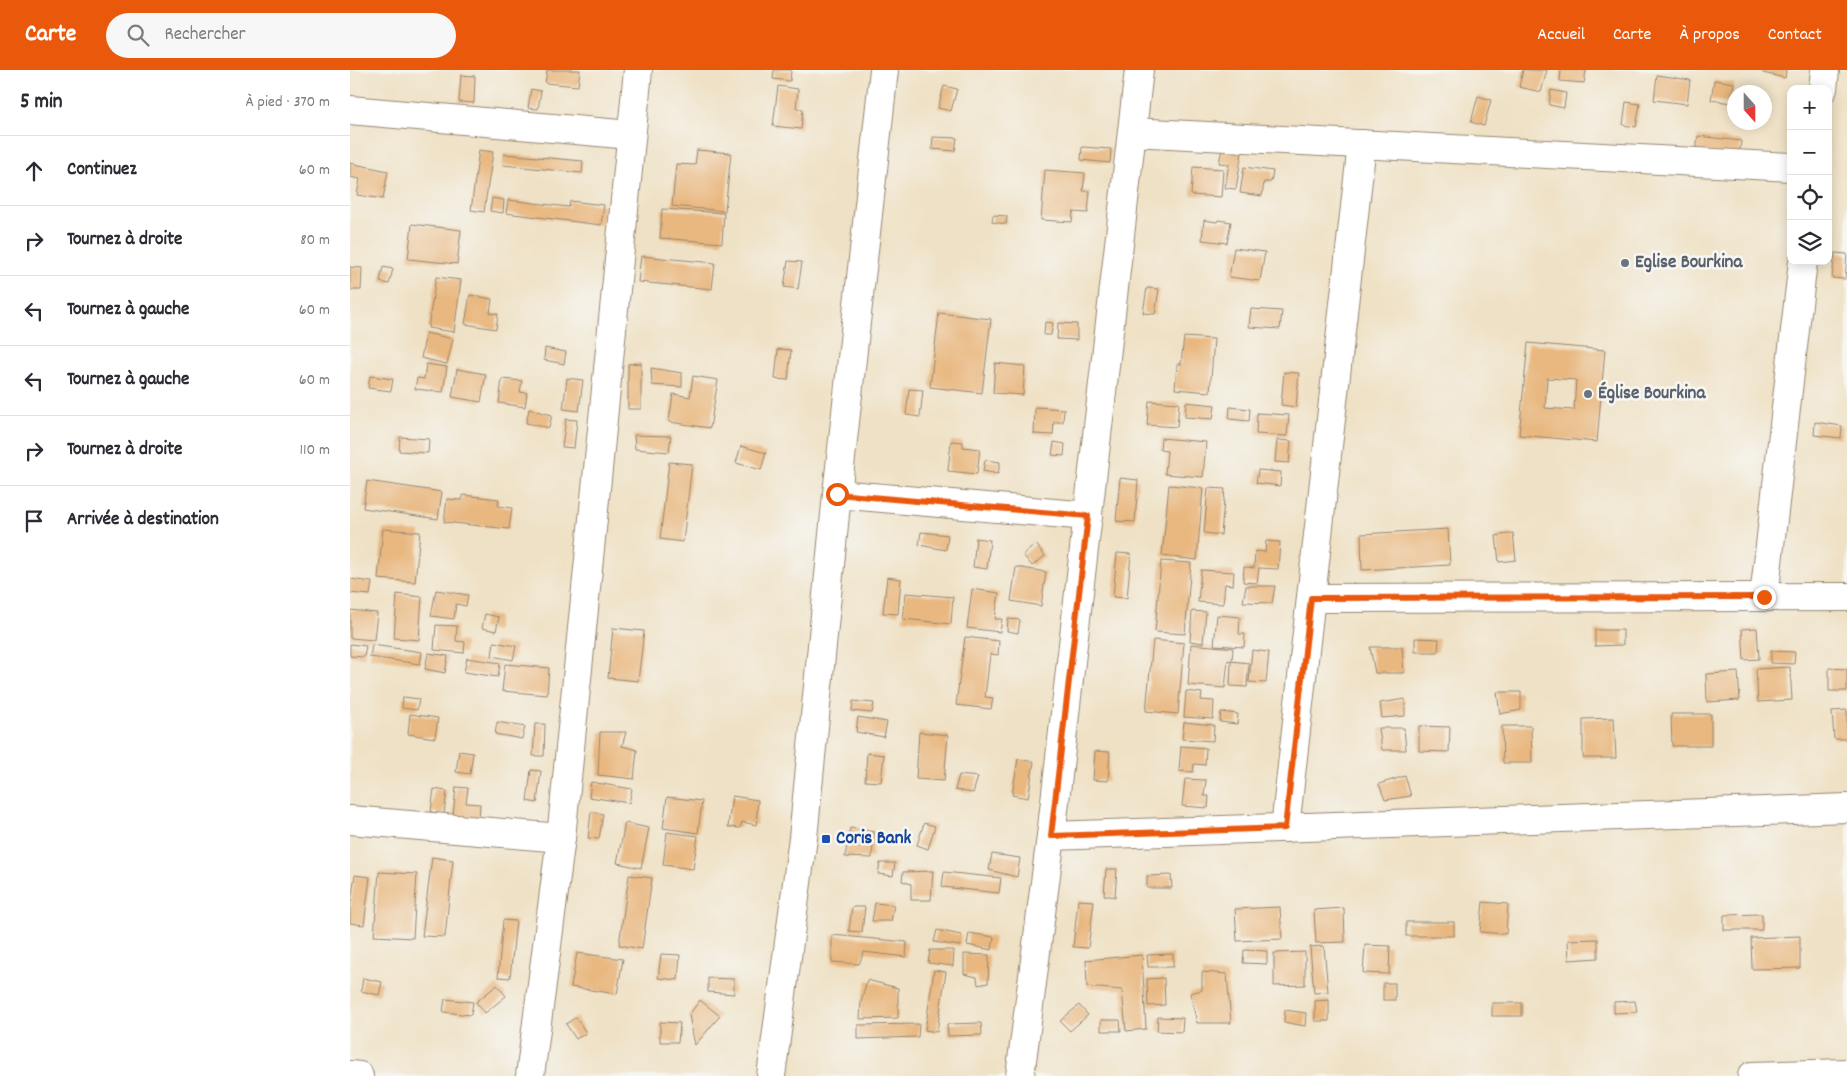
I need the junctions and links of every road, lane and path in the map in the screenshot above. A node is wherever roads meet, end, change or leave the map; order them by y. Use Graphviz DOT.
graph roads {
  1 [pos="638,70"];
  2 [pos="884,70"];
  3 [pos="1139,70"];
  4 [pos="1825,70"];
  5 [pos="1823,85"];
  6 [pos="350,110"];
  7 [pos="1132,132"];
  8 [pos="631,135"];
  9 [pos="1362,144"];
  10 [pos="1787,167"];
  11 [pos="1803,265"];
  12 [pos="837,494"];
  13 [pos="1088,516"];
  14 [pos="1764,597"];
  15 [pos="1847,597"];
  16 [pos="1311,598"];
  17 [pos="1847,808"];
  18 [pos="350,820"];
  19 [pos="1285,828"];
  20 [pos="1051,836"];
  21 [pos="561,838"];
  22 [pos="1847,1073"];
  23 [pos="350,1075"];
  24 [pos="358,1076"];
  25 [pos="530,1076"];
  26 [pos="771,1076"];
  27 [pos="1020,1076"];
  28 [pos="1752,1076"];
  1 -- 8 [label="street"];
  2 -- 12 [label="street"];
  3 -- 7 [label="street"];
  4 -- 5 [label="street"];
  6 -- 8 [label="street"];
  7 -- 9 [label="street"];
  7 -- 13 [label="street"];
  8 -- 21 [label="street"];
  9 -- 10 [label="street"];
  9 -- 16 [label="street"];
  11 -- 14 [label="street"];
  12 -- 13 [label="street"];
  12 -- 26 [label="street"];
  13 -- 20 [label="street"];
  14 -- 15 [label="street"];
  14 -- 16 [label="street"];
  16 -- 19 [label="street"];
  17 -- 19 [label="street"];
  18 -- 21 [label="street"];
  19 -- 20 [label="street"];
  20 -- 27 [label="street"];
  21 -- 25 [label="street"];
  22 -- 28 [label="street"];
  23 -- 24 [label="street"];
}
